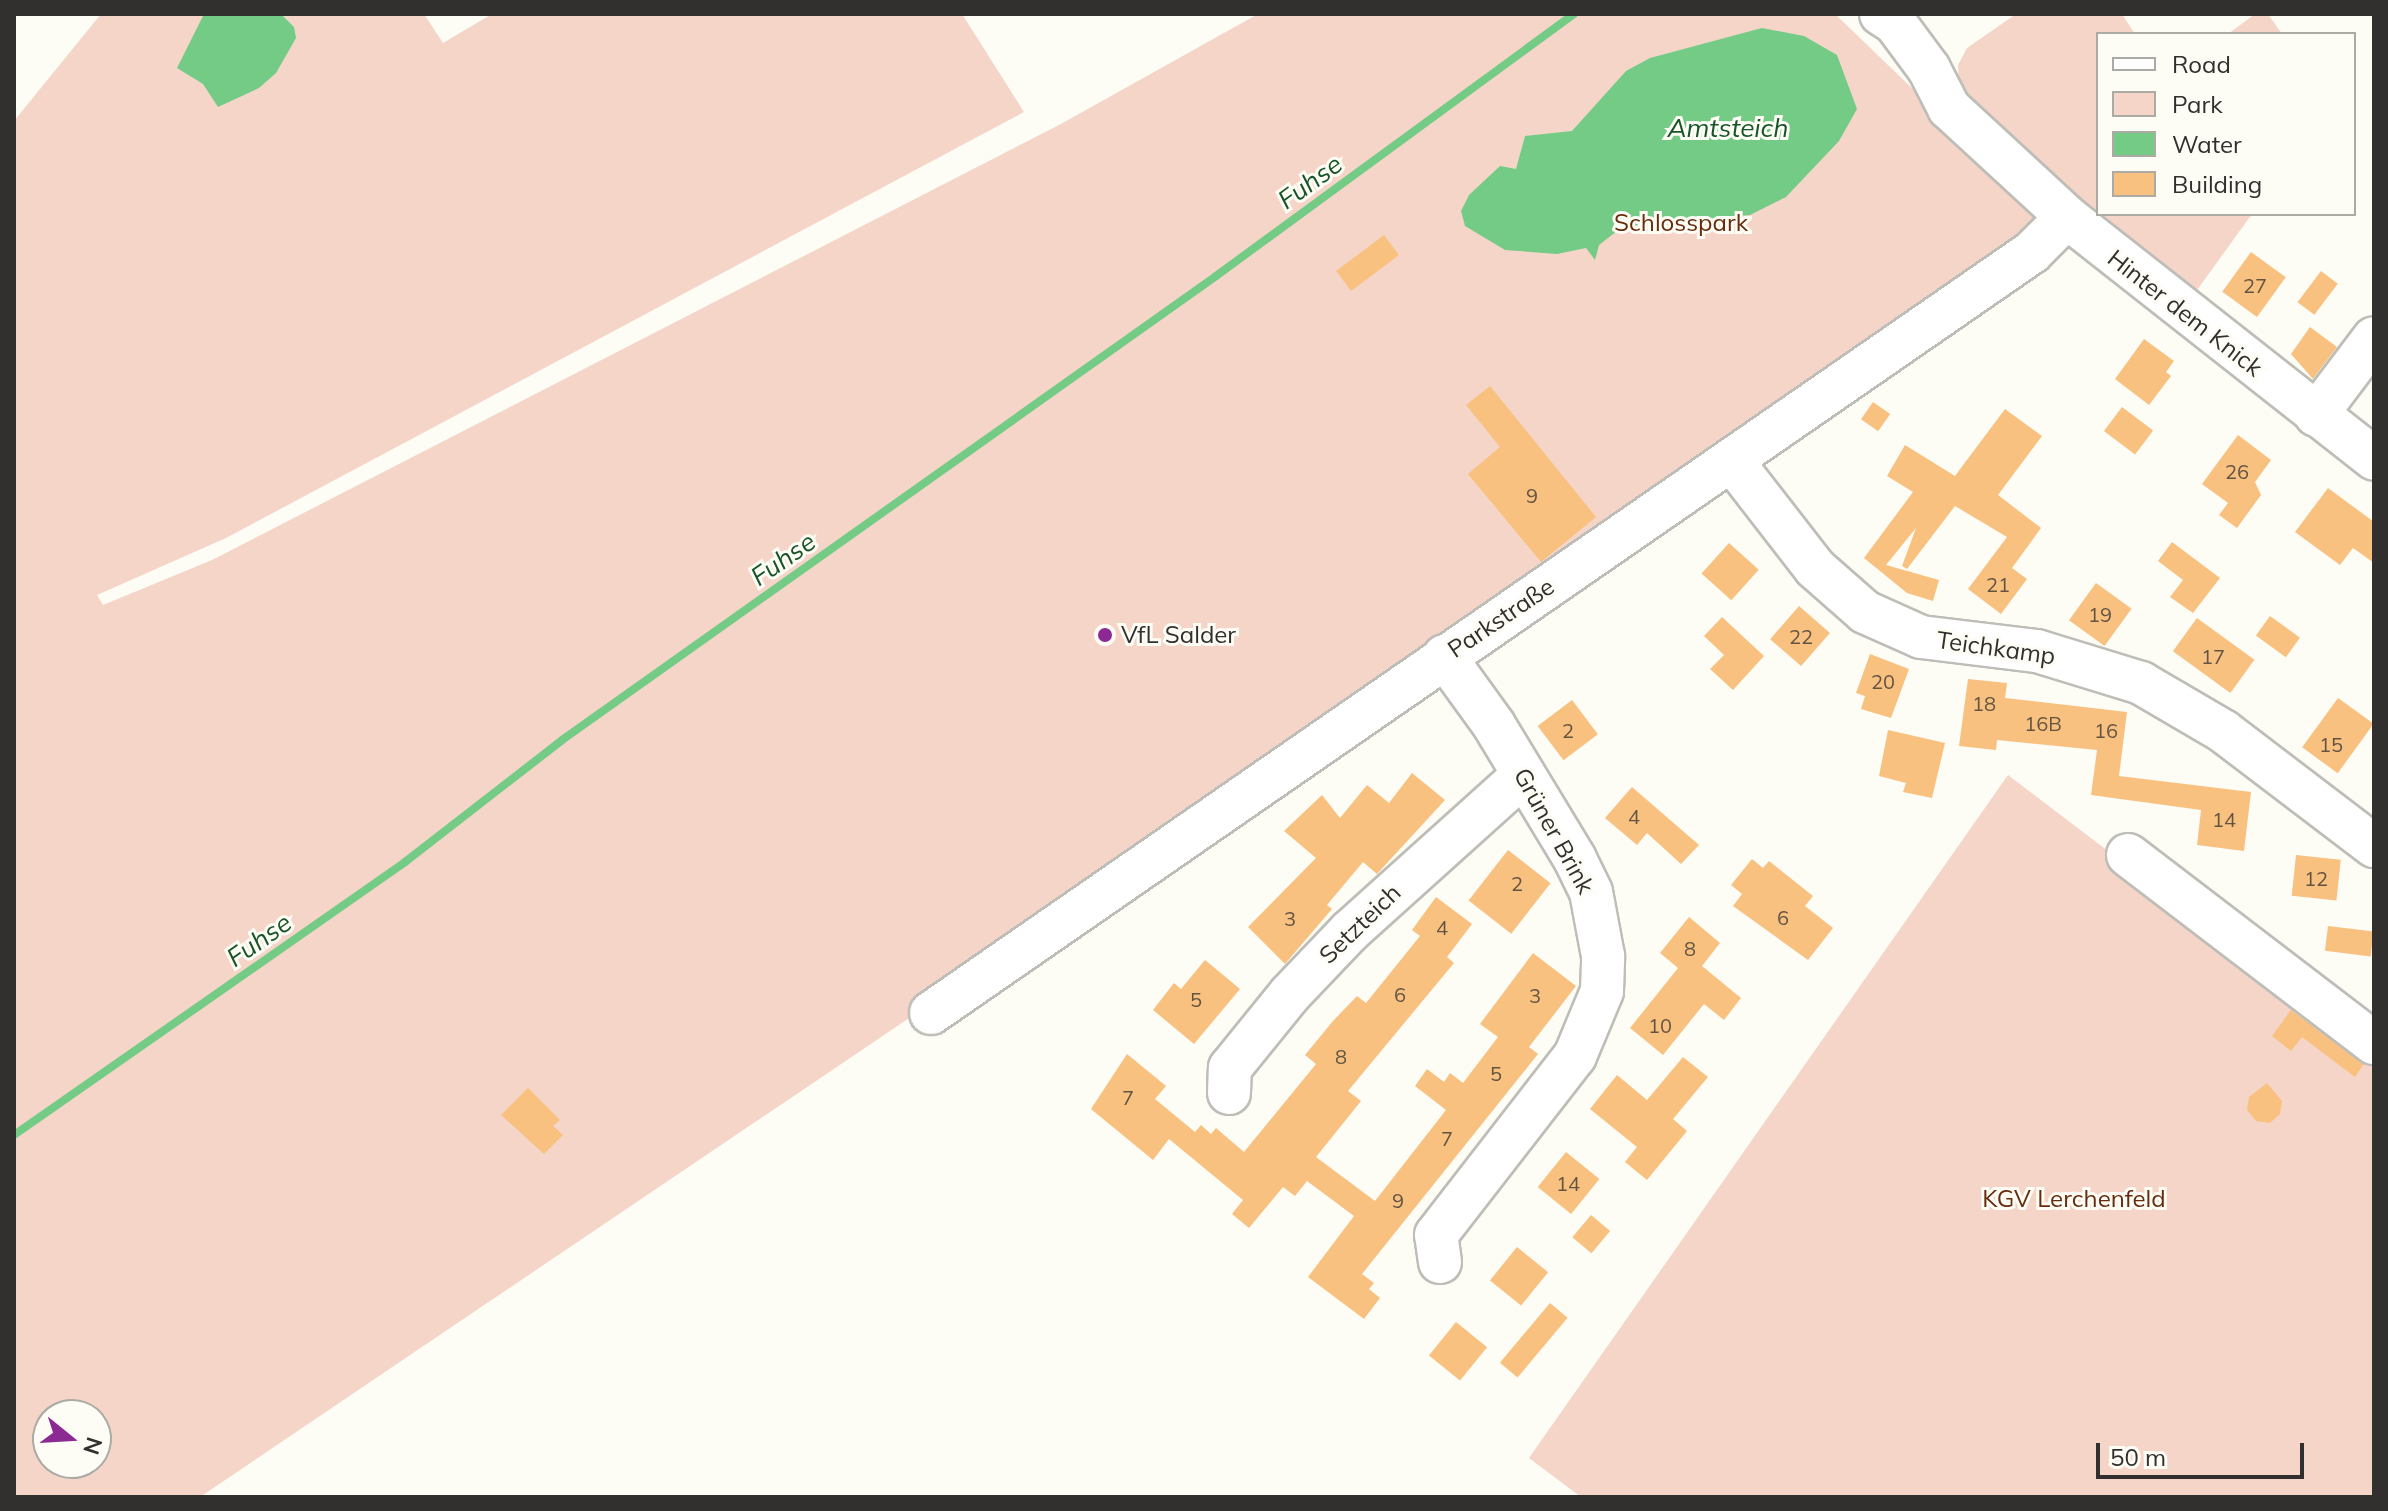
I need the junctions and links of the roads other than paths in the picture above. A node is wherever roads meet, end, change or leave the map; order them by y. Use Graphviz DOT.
graph roads {
  1 [pos="1881,14"];
  2 [pos="2067,217"];
  3 [pos="2374,338"];
  4 [pos="2316,415"];
  5 [pos="2374,459"];
  6 [pos="1732,461"];
  7 [pos="1444,656"];
  8 [pos="1523,775"];
  9 [pos="2374,846"];
  10 [pos="2128,855"];
  11 [pos="931,1013"];
  12 [pos="2374,1043"];
  13 [pos="1229,1093"];
  14 [pos="1440,1262"];
  1 -- 2 [label="street, Hinter dem Knick"];
  2 -- 4 [label="street, Hinter dem Knick"];
  2 -- 6 [label="street, Parkstraße"];
  3 -- 4 [label="street"];
  4 -- 5 [label="street, Hinter dem Knick"];
  6 -- 7 [label="street, Parkstraße"];
  6 -- 9 [label="street, Teichkamp"];
  7 -- 8 [label="street, Grüner Brink"];
  7 -- 11 [label="street, Parkstraße"];
  8 -- 13 [label="street, Setzteich"];
  8 -- 14 [label="street, Grüner Brink"];
  10 -- 12 [label="street"];
}
